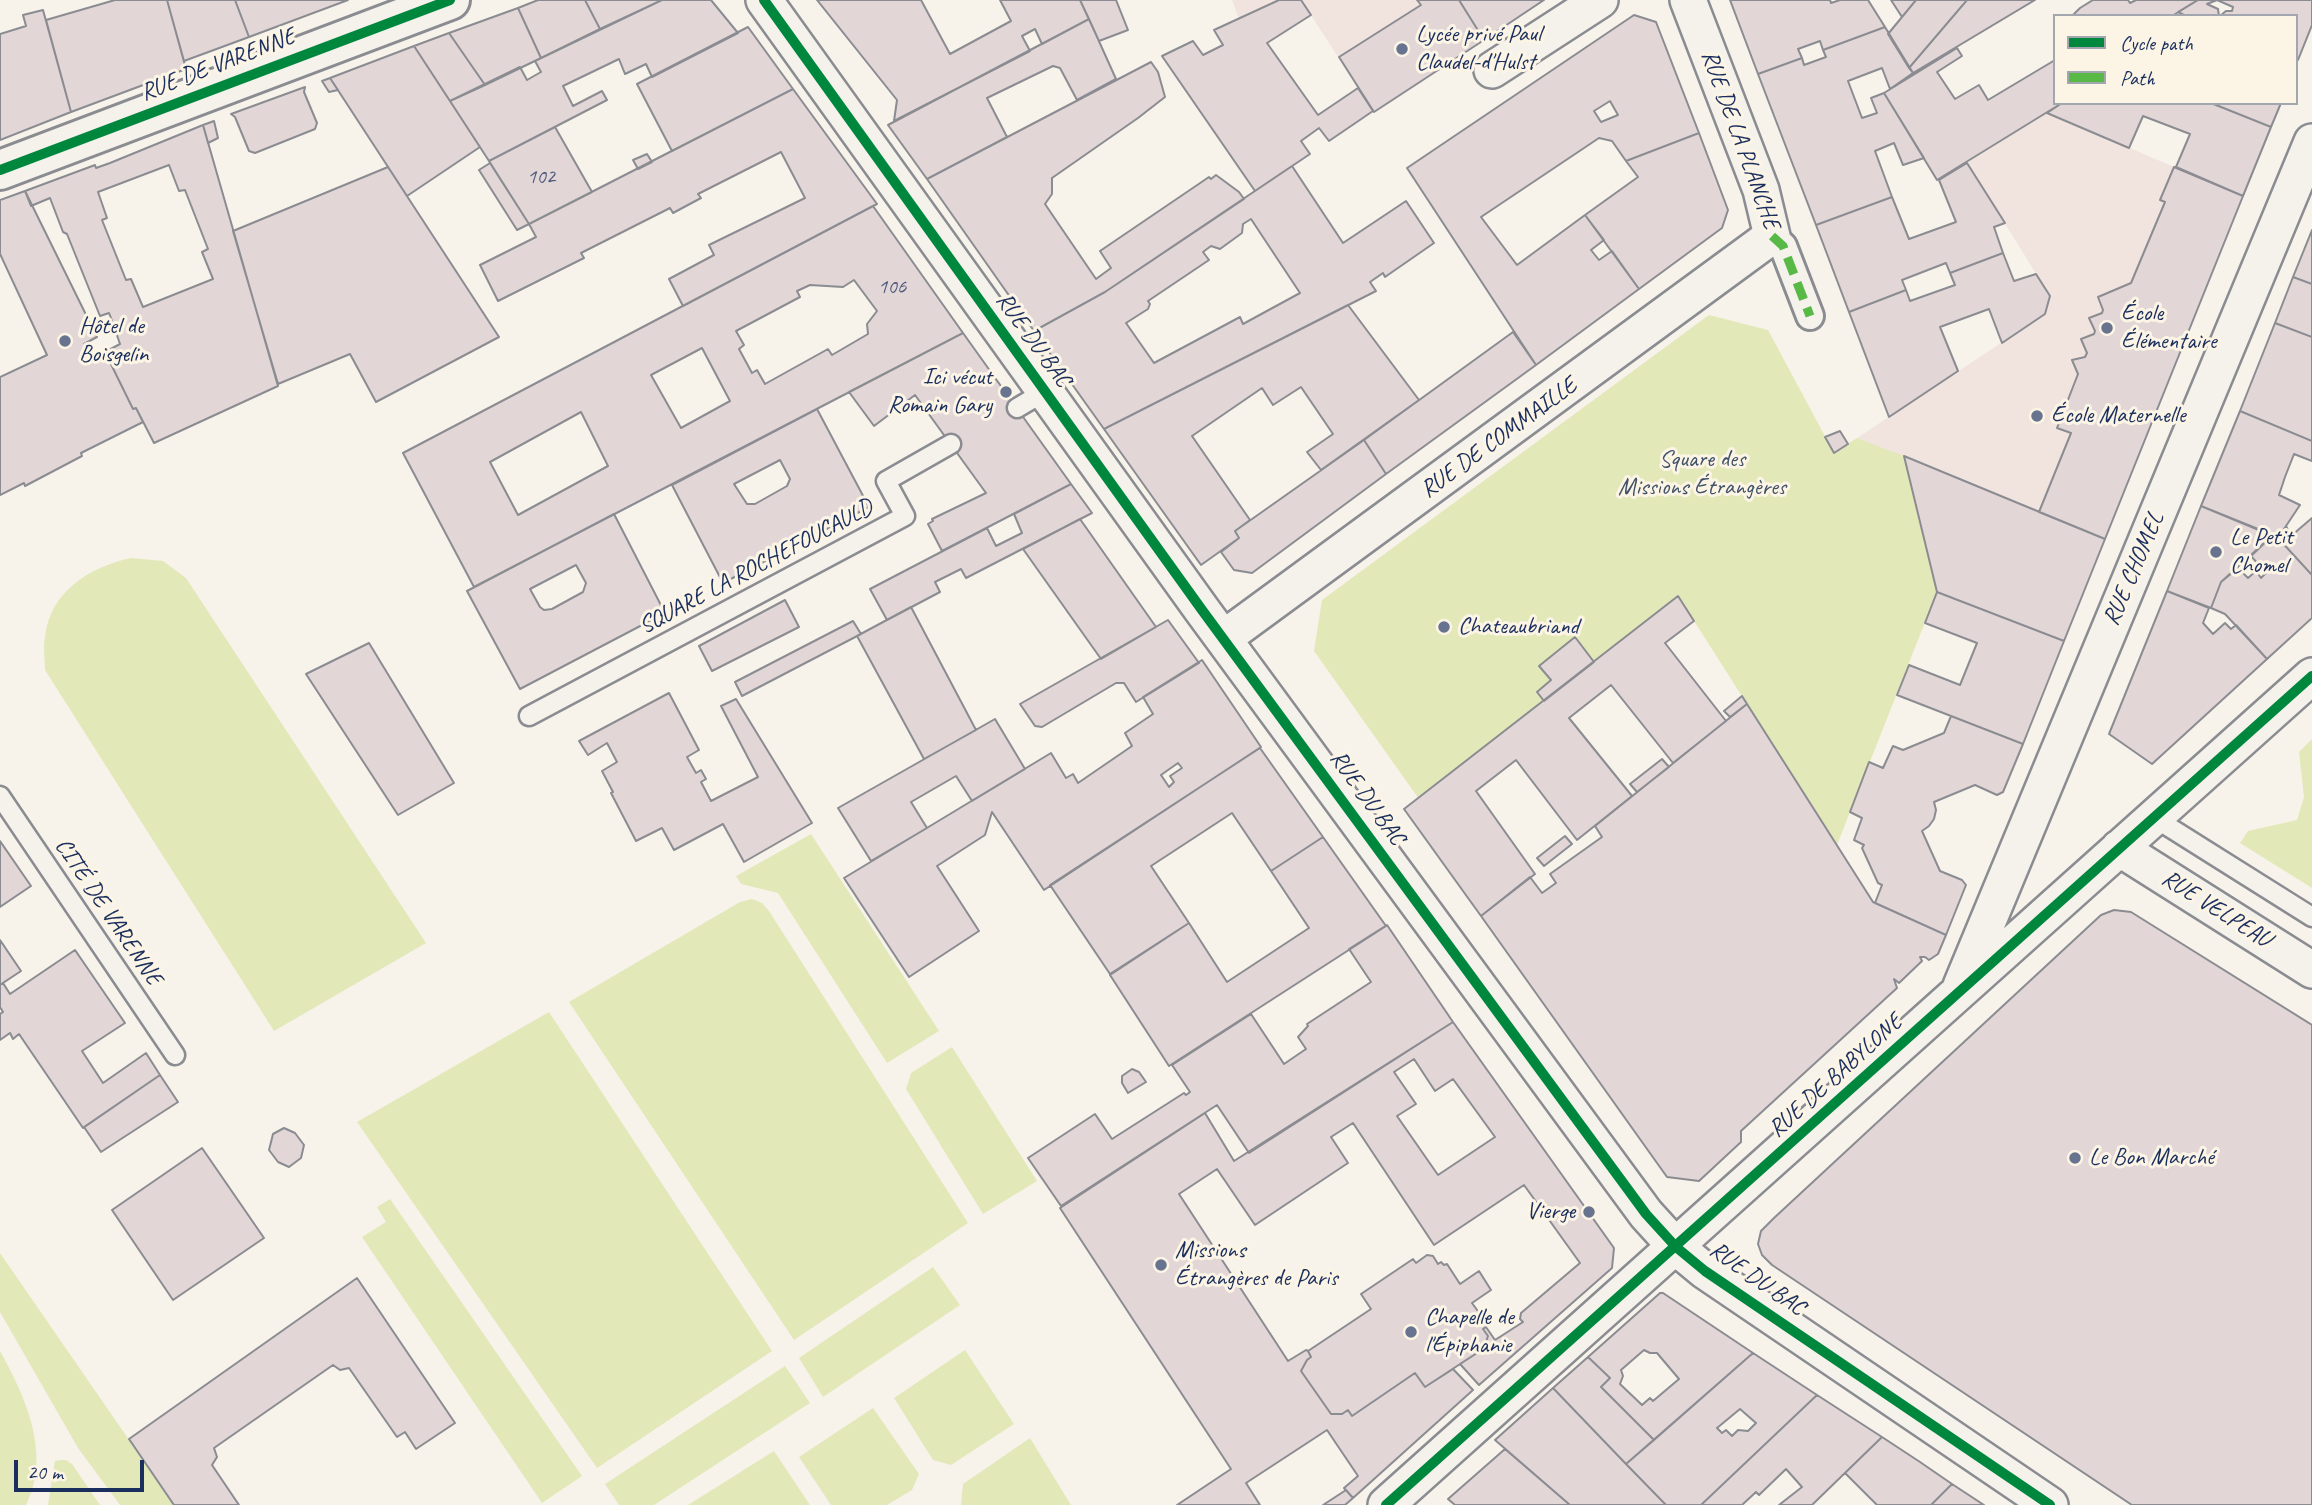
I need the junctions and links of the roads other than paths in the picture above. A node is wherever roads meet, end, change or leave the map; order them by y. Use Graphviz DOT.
graph roads {
  1 [pos="450,0"];
  2 [pos="764,0"];
  3 [pos="1600,0"];
  4 [pos="1688,0"];
  5 [pos="1492,71"];
  6 [pos="2312,142"];
  7 [pos="0,170"];
  8 [pos="1772,236"];
  9 [pos="1810,316"];
  10 [pos="951,444"];
  11 [pos="1224,638"];
  12 [pos="2312,676"];
  13 [pos="529,716"];
  14 [pos="0,796"];
  15 [pos="2153,817"];
  16 [pos="2119,848"];
  17 [pos="2312,917"];
  18 [pos="2312,970"];
  19 [pos="1957,996"];
  20 [pos="175,1055"];
  21 [pos="1676,1247"];
  22 [pos="1386,1505"];
  23 [pos="2050,1505"];
  1 -- 7 [label="street, RUE DE VARENNE"];
  2 -- 11 [label="street, RUE DU BAC"];
  3 -- 5 [label="street"];
  4 -- 8 [label="street, RUE DE LA PLANCHE"];
  6 -- 19 [label="street, RUE CHOMEL"];
  8 -- 9 [label="street, RUE DE LA PLANCHE"];
  8 -- 11 [label="street, RUE DE COMMAILLE"];
  10 -- 13 [label="lane, SQUARE LA ROCHEFOUCAULD"];
  11 -- 21 [label="street, RUE DU BAC"];
  12 -- 15 [label="street, RUE DE BABYLONE"];
  14 -- 20 [label="lane, CITÉ DE VARENNE"];
  15 -- 16 [label="street, RUE DE BABYLONE"];
  15 -- 17 [label="lane"];
  16 -- 18 [label="street, RUE VELPEAU"];
  16 -- 19 [label="street, RUE DE BABYLONE"];
  19 -- 21 [label="street, RUE DE BABYLONE"];
  21 -- 22 [label="street, RUE DE BABYLONE"];
  21 -- 23 [label="street, RUE DU BAC"];
}
